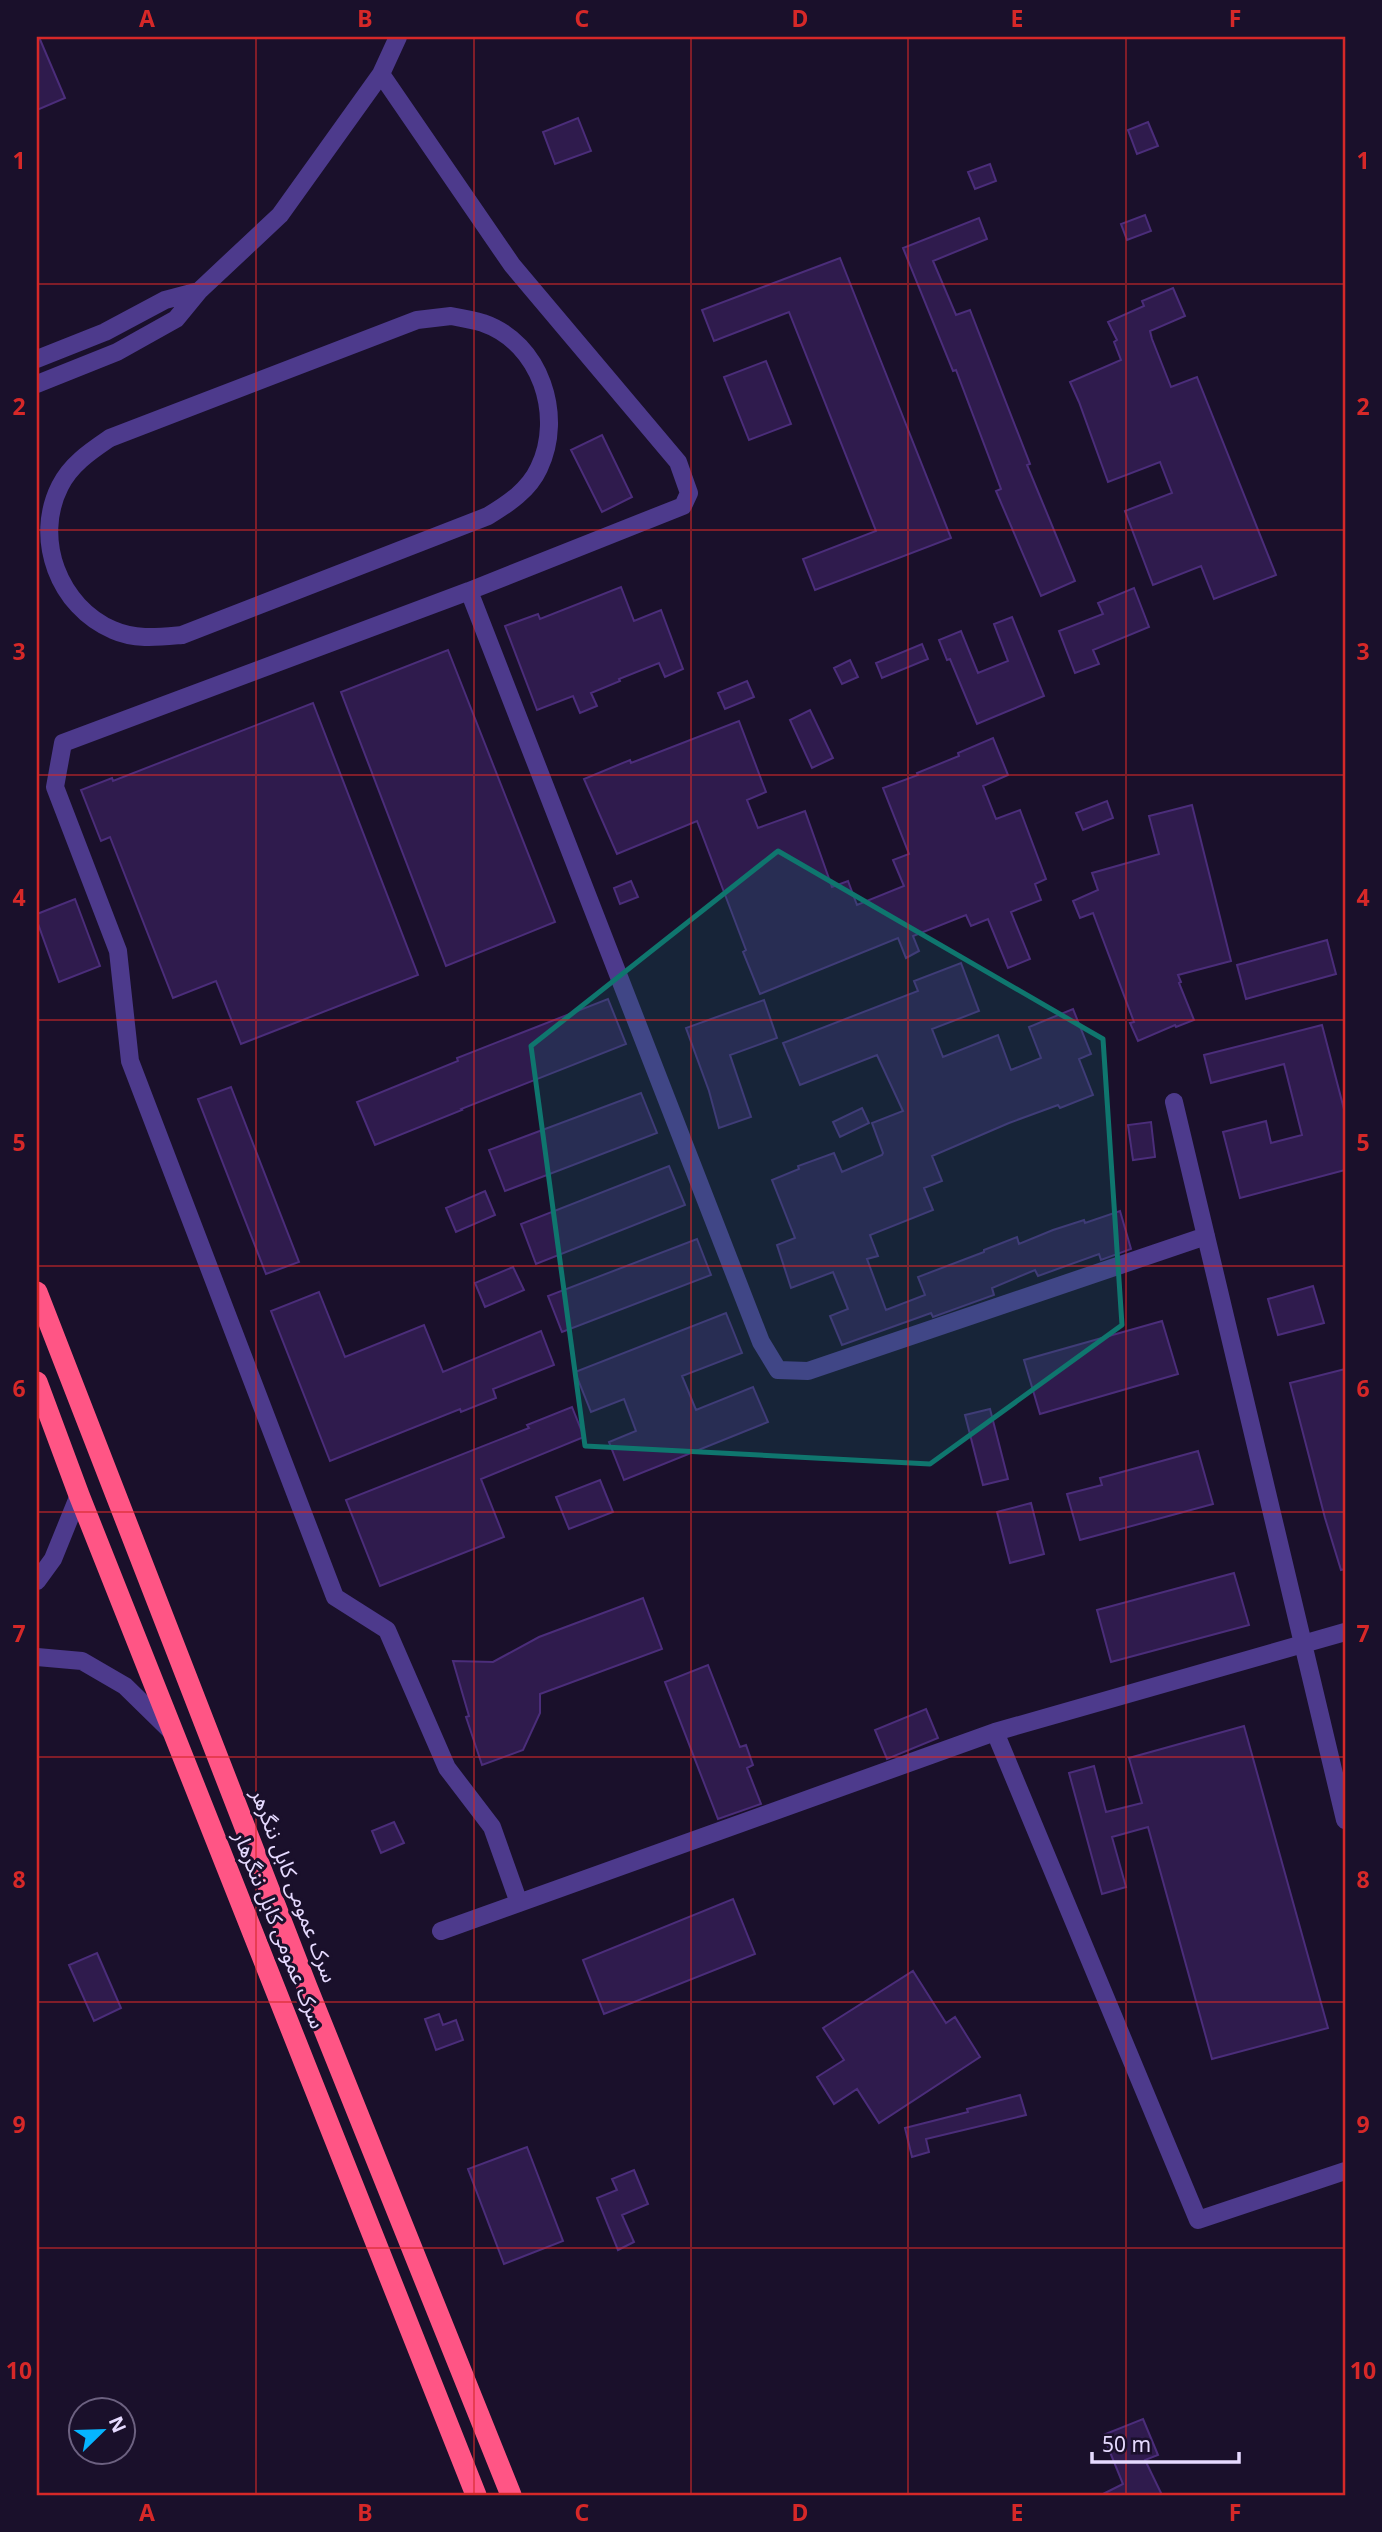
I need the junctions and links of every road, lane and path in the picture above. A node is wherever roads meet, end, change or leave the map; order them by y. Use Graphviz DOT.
graph roads {
  1 [pos="398,37"];
  2 [pos="381,74"];
  3 [pos="199,291"];
  4 [pos="37,359"];
  5 [pos="37,384"];
  6 [pos="469,591"];
  7 [pos="182,635"];
  8 [pos="1174,1102"];
  9 [pos="1206,1237"];
  10 [pos="37,1292"];
  11 [pos="37,1382"];
  12 [pos="79,1495"];
  13 [pos="37,1581"];
  14 [pos="1345,1632"];
  15 [pos="1303,1643"];
  16 [pos="37,1657"];
  17 [pos="995,1732"];
  18 [pos="176,1735"];
  19 [pos="1345,1820"];
  20 [pos="519,1903"];
  21 [pos="441,1931"];
  22 [pos="1345,2171"];
  23 [pos="476,2495"];
  24 [pos="511,2495"];
  1 -- 2 [label="street"];
  2 -- 3 [label="street"];
  2 -- 6 [label="street"];
  3 -- 4 [label="street"];
  3 -- 5 [label="street"];
  6 -- 9 [label="street"];
  6 -- 20 [label="street"];
  7 -- 7 [label="street"];
  8 -- 9 [label="street"];
  9 -- 15 [label="street"];
  10 -- 24 [label="highway, سرک عمومی کابل ننگرهر"];
  11 -- 12 [label="highway, سرک عمومی کابل ننگرهار"];
  12 -- 13 [label="street"];
  12 -- 18 [label="highway, سرک عمومی کابل ننگرهار"];
  14 -- 15 [label="street"];
  15 -- 17 [label="street"];
  15 -- 19 [label="street"];
  16 -- 18 [label="street"];
  17 -- 20 [label="street"];
  17 -- 22 [label="street"];
  18 -- 23 [label="highway, سرک عمومی کابل ننگرهار"];
  20 -- 21 [label="street"];
}
